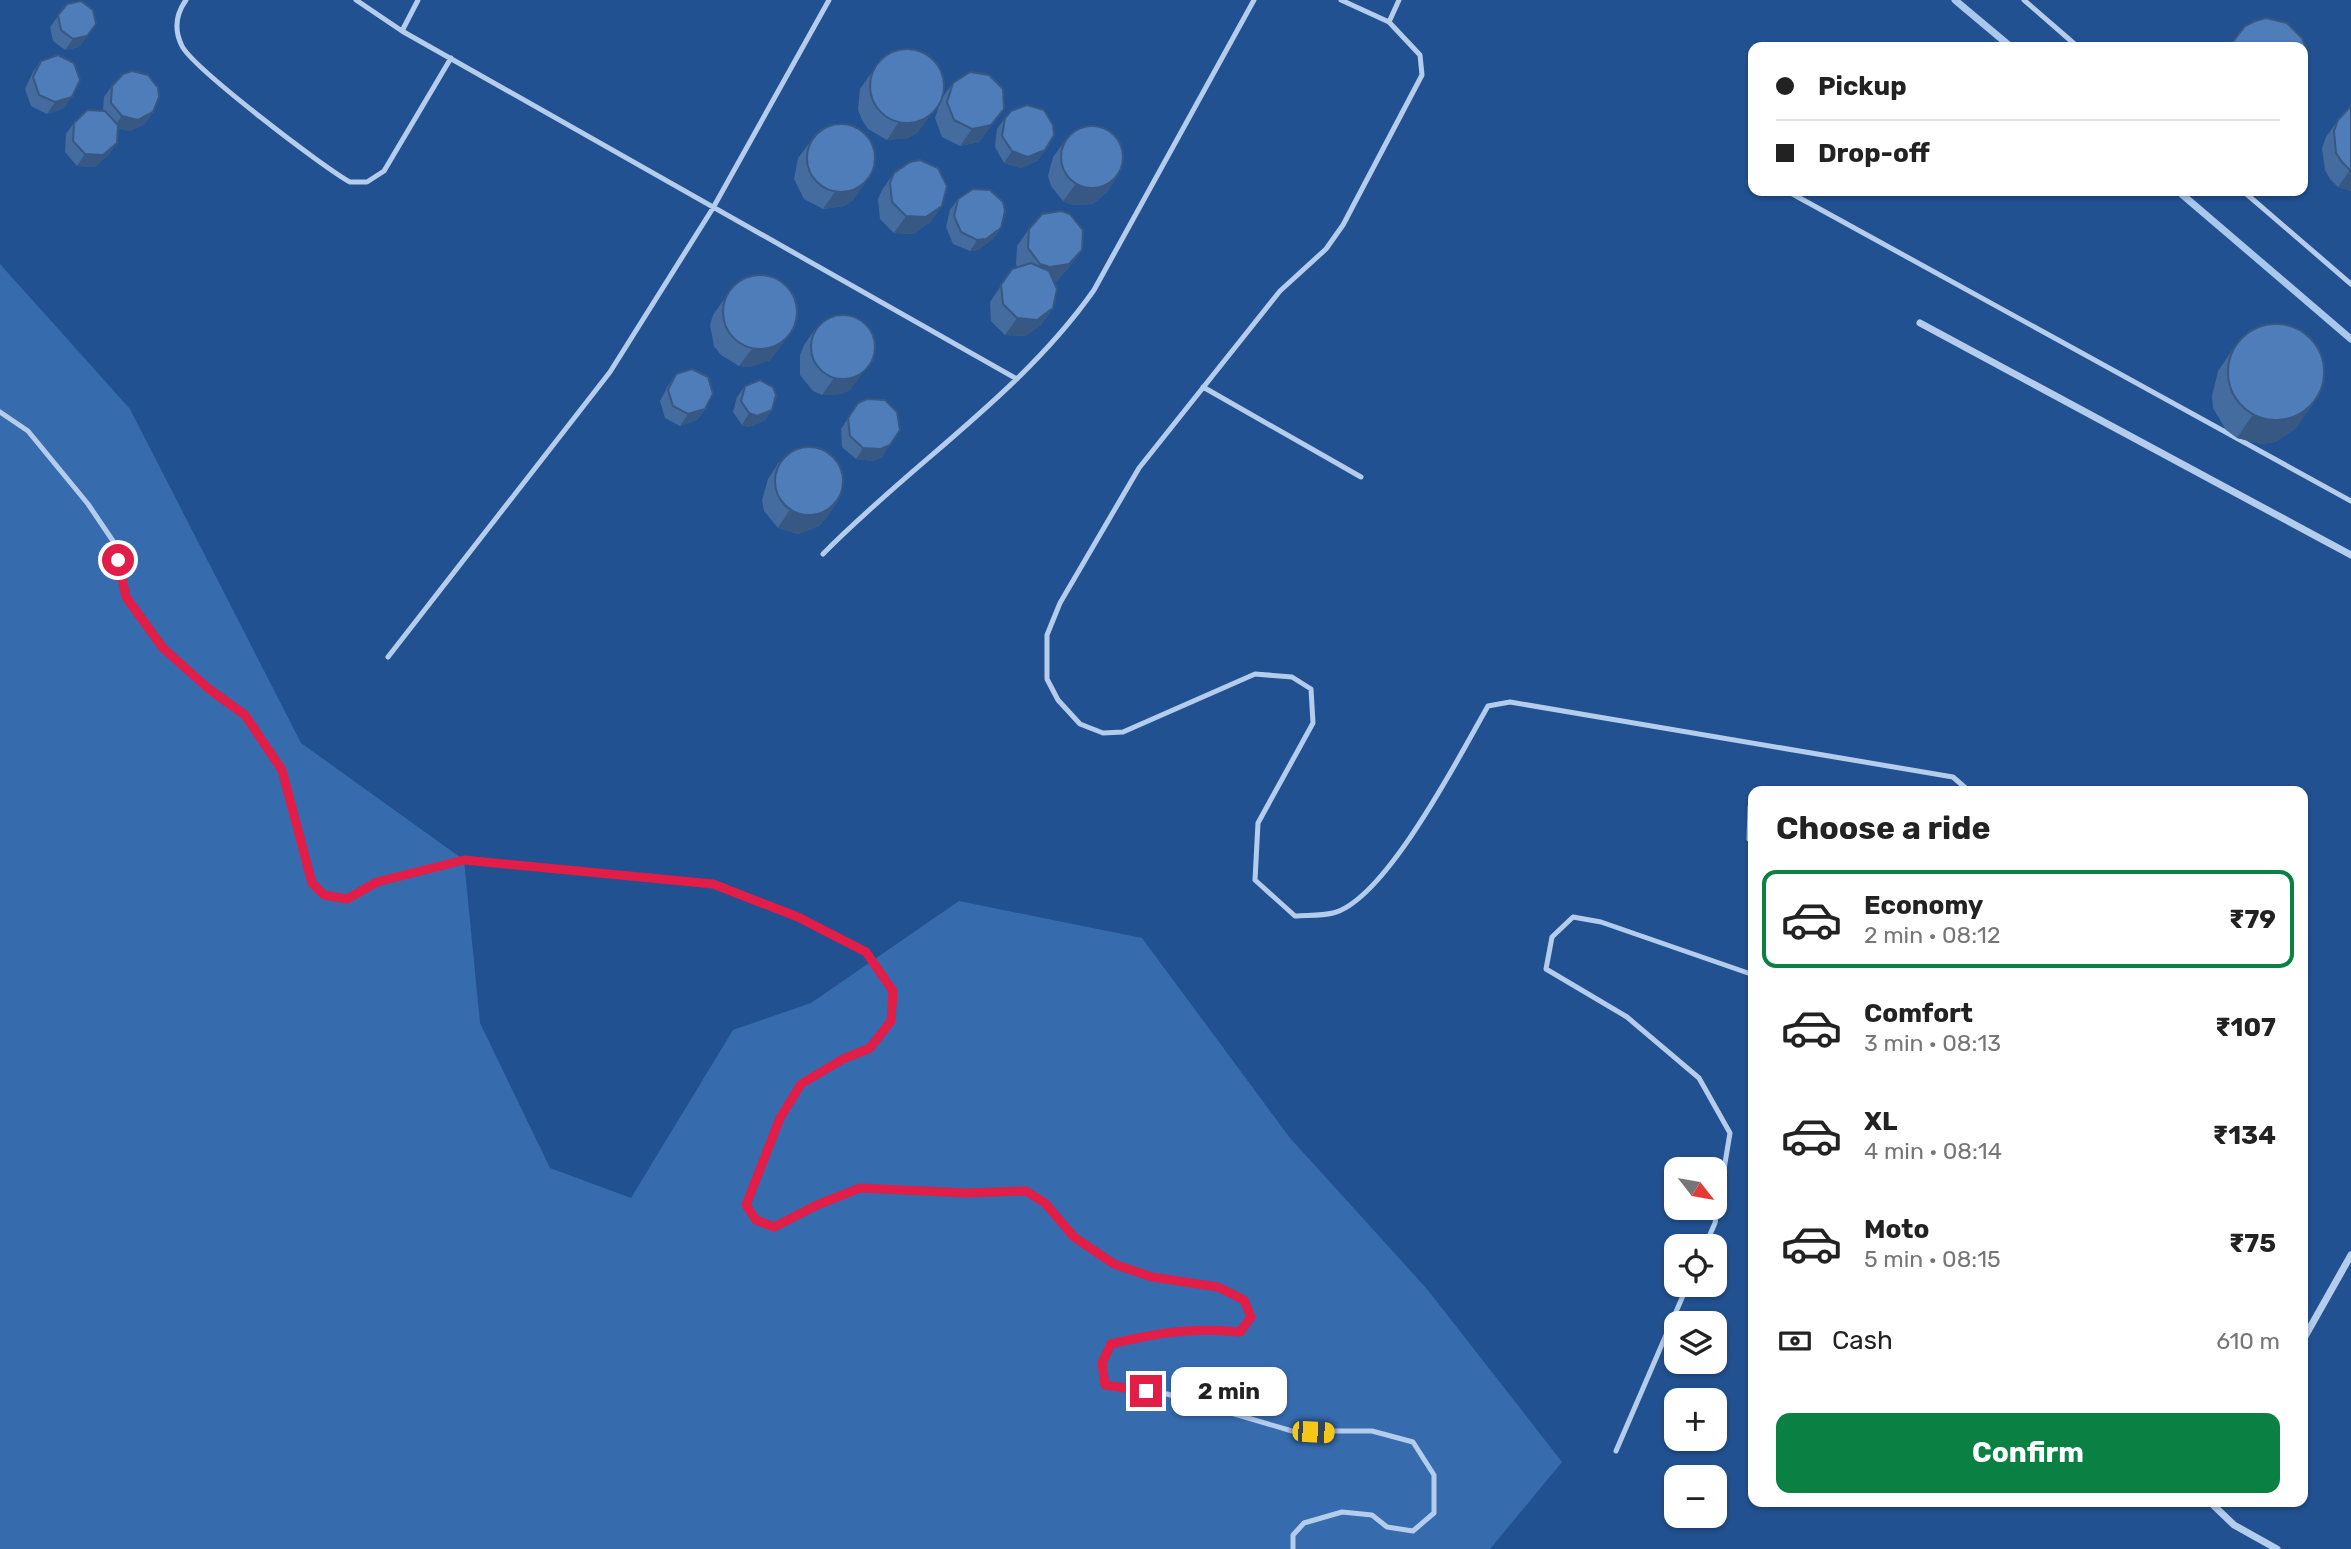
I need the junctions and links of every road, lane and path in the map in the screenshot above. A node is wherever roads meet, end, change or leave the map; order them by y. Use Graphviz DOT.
graph roads {
  1 [pos="187,0"];
  2 [pos="356,0"];
  3 [pos="418,0"];
  4 [pos="828,0"];
  5 [pos="1254,0"];
  6 [pos="1341,0"];
  7 [pos="1399,0"];
  8 [pos="2024,0"];
  9 [pos="1389,22"];
  10 [pos="402,31"];
  11 [pos="2072,42"];
  12 [pos="451,58"];
  13 [pos="1796,196"];
  14 [pos="2249,196"];
  15 [pos="713,208"];
  16 [pos="2351,284"];
  17 [pos="1920,323"];
  18 [pos="1017,379"];
  19 [pos="1203,387"];
  20 [pos="0,412"];
  21 [pos="1361,477"];
  22 [pos="2351,501"];
  23 [pos="823,554"];
  24 [pos="2351,555"];
  25 [pos="388,657"];
  26 [pos="1963,786"];
  27 [pos="1748,974"];
  28 [pos="1710,1234"];
  29 [pos="2351,1255"];
  30 [pos="1682,1297"];
  31 [pos="2308,1331"];
  32 [pos="1616,1451"];
  33 [pos="2215,1507"];
  34 [pos="1293,1549"];
  35 [pos="2277,1549"];
  1 -- 12 [label="lane"];
  2 -- 10 [label="lane"];
  3 -- 10 [label="lane"];
  4 -- 15 [label="lane"];
  5 -- 18 [label="lane"];
  6 -- 9 [label="lane"];
  7 -- 9 [label="lane"];
  8 -- 11 [label="lane"];
  9 -- 19 [label="lane"];
  10 -- 12 [label="lane"];
  12 -- 15 [label="lane"];
  13 -- 22 [label="lane"];
  14 -- 16 [label="lane"];
  15 -- 18 [label="lane"];
  15 -- 25 [label="lane"];
  17 -- 24 [label="street"];
  18 -- 23 [label="lane"];
  19 -- 21 [label="lane"];
  19 -- 26 [label="lane"];
  20 -- 34 [label="lane"];
  27 -- 28 [label="lane"];
  29 -- 31 [label="street"];
  30 -- 32 [label="lane"];
  33 -- 35 [label="street"];
}
